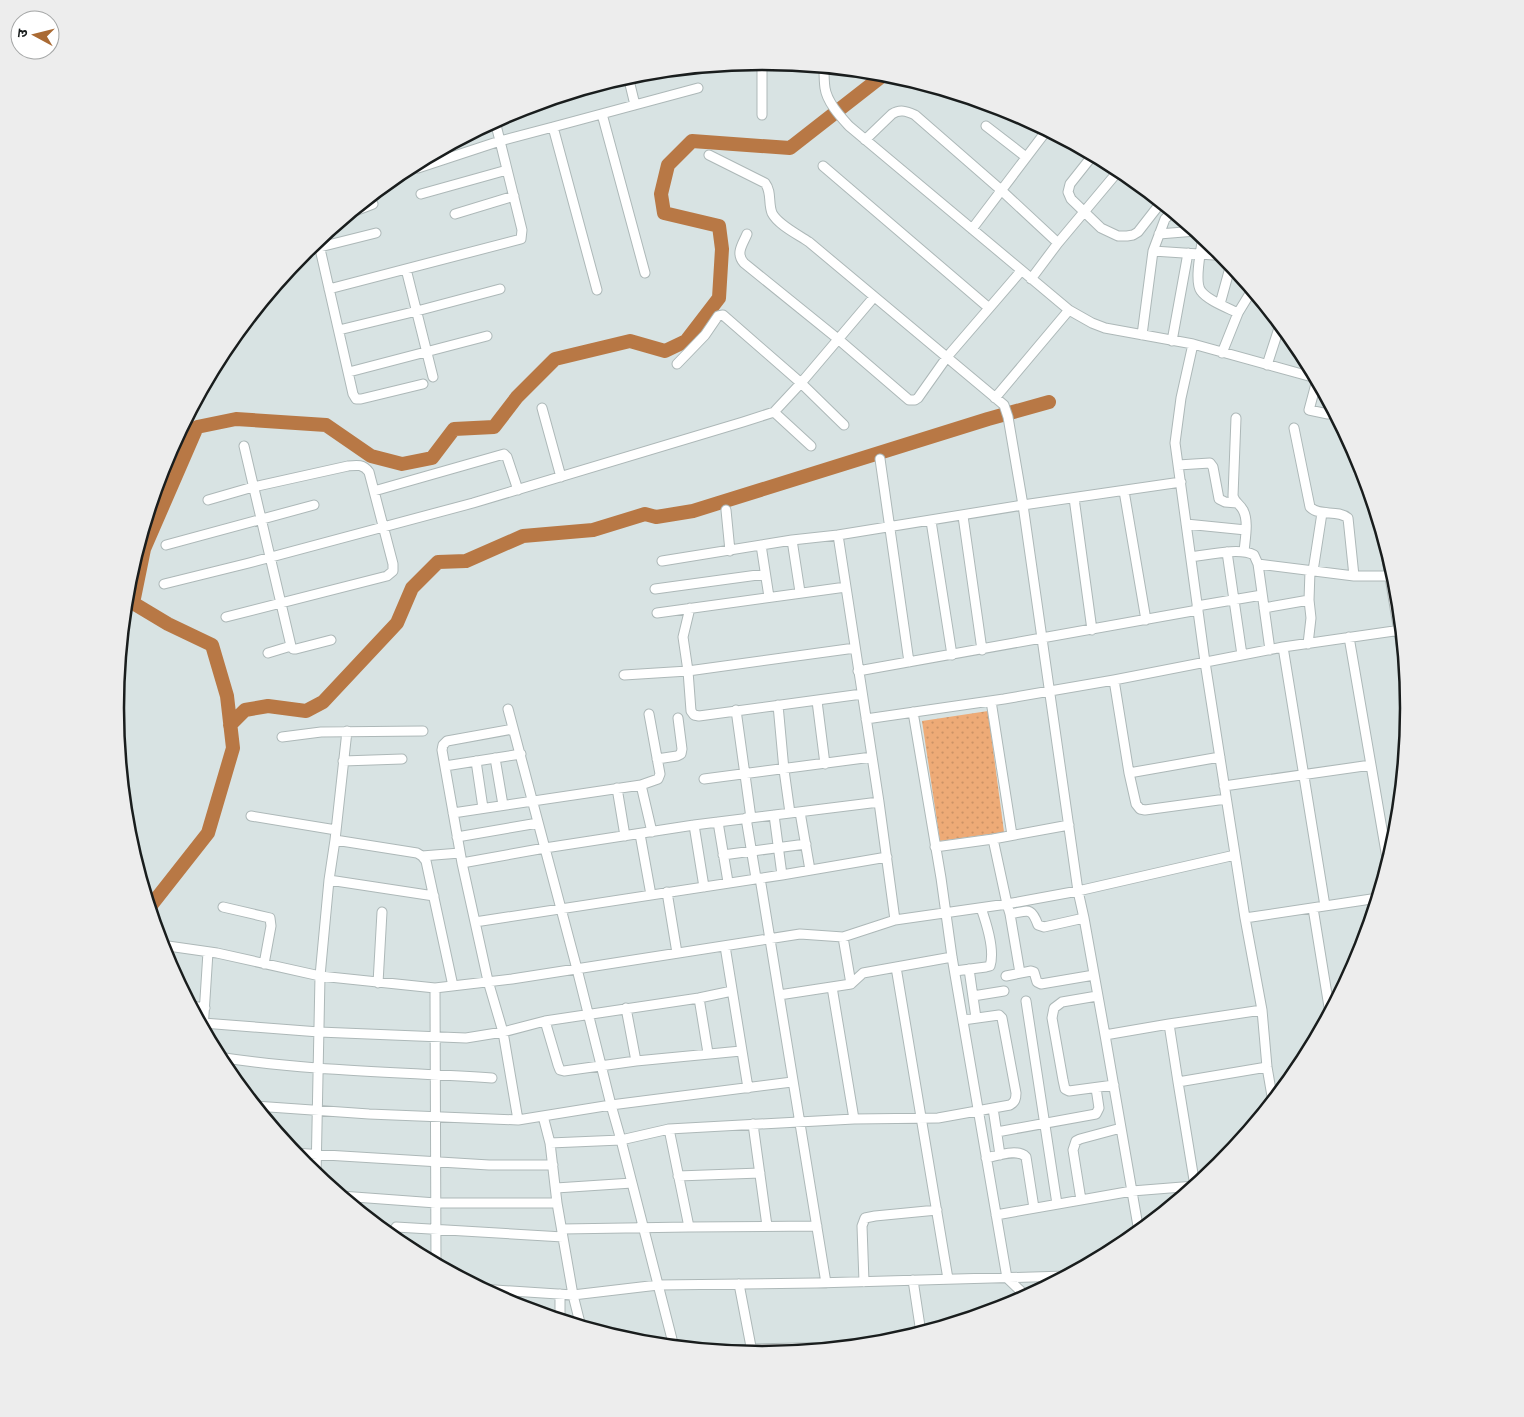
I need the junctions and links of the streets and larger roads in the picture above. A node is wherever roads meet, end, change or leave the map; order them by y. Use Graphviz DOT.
graph roads {
  1 [pos="762,70"];
  2 [pos="824,73"];
  3 [pos="630,84"];
  4 [pos="698,88"];
  5 [pos="635,105"];
  6 [pos="602,114"];
  7 [pos="762,114"];
  8 [pos="986,126"];
  9 [pos="554,127"];
  10 [pos="497,128"];
  11 [pos="1042,135"];
  12 [pos="865,140"];
  13 [pos="500,141"];
  14 [pos="709,155"];
  15 [pos="1026,157"];
  16 [pos="1089,161"];
  17 [pos="430,164"];
  18 [pos="823,166"];
  19 [pos="507,170"];
  20 [pos="1114,176"];
  21 [pos="1001,190"];
  22 [pos="421,194"];
  23 [pos="514,196"];
  24 [pos="373,204"];
  25 [pos="368,206"];
  26 [pos="1157,207"];
  27 [pos="1085,211"];
  28 [pos="455,214"];
  29 [pos="1168,216"];
  30 [pos="972,229"];
  31 [pos="1187,232"];
  32 [pos="376,233"];
  33 [pos="748,234"];
  34 [pos="1159,234"];
  35 [pos="326,242"];
  36 [pos="1058,243"];
  37 [pos="1202,246"];
  38 [pos="318,250"];
  39 [pos="1153,251"];
  40 [pos="1188,253"];
  41 [pos="1200,254"];
  42 [pos="1211,255"];
  43 [pos="406,269"];
  44 [pos="1021,270"];
  45 [pos="1228,273"];
  46 [pos="646,274"];
  47 [pos="1031,279"];
  48 [pos="330,289"];
  49 [pos="500,289"];
  50 [pos="597,290"];
  51 [pos="874,296"];
  52 [pos="1249,296"];
  53 [pos="1220,304"];
  54 [pos="989,308"];
  55 [pos="1069,310"];
  56 [pos="417,311"];
  57 [pos="1238,313"];
  58 [pos="339,330"];
  59 [pos="1278,333"];
  60 [pos="1142,335"];
  61 [pos="487,336"];
  62 [pos="838,339"];
  63 [pos="1172,341"];
  64 [pos="1193,344"];
  65 [pos="427,353"];
  66 [pos="1222,353"];
  67 [pos="947,357"];
  68 [pos="677,364"];
  69 [pos="1266,365"];
  70 [pos="349,372"];
  71 [pos="433,377"];
  72 [pos="1307,377"];
  73 [pos="800,383"];
  74 [pos="423,384"];
  75 [pos="1314,388"];
  76 [pos="995,398"];
  77 [pos="542,408"];
  78 [pos="774,412"];
  79 [pos="1328,414"];
  80 [pos="1236,418"];
  81 [pos="844,425"];
  82 [pos="1294,428"];
  83 [pos="244,446"];
  84 [pos="811,446"];
  85 [pos="880,459"];
  86 [pos="1178,465"];
  87 [pos="561,477"];
  88 [pos="1181,482"];
  89 [pos="253,487"];
  90 [pos="518,490"];
  91 [pos="374,491"];
  92 [pos="1124,491"];
  93 [pos="1074,498"];
  94 [pos="208,500"];
  95 [pos="1237,503"];
  96 [pos="314,505"];
  97 [pos="1022,505"];
  98 [pos="726,510"];
  99 [pos="1322,513"];
  100 [pos="963,516"];
  101 [pos="261,520"];
  102 [pos="931,521"];
  103 [pos="1186,524"];
  104 [pos="383,527"];
  105 [pos="890,527"];
  106 [pos="1246,530"];
  107 [pos="838,535"];
  108 [pos="792,540"];
  109 [pos="166,545"];
  110 [pos="761,545"];
  111 [pos="730,551"];
  112 [pos="1227,552"];
  113 [pos="1244,552"];
  114 [pos="269,557"];
  115 [pos="1191,557"];
  116 [pos="662,561"];
  117 [pos="1258,564"];
  118 [pos="1311,571"];
  119 [pos="765,574"];
  120 [pos="1354,576"];
  121 [pos="1386,576"];
  122 [pos="164,584"];
  123 [pos="846,587"];
  124 [pos="655,589"];
  125 [pos="800,592"];
  126 [pos="1262,595"];
  127 [pos="769,597"];
  128 [pos="1234,599"];
  129 [pos="1309,600"];
  130 [pos="280,604"];
  131 [pos="690,608"];
  132 [pos="1198,608"];
  133 [pos="1264,608"];
  134 [pos="657,613"];
  135 [pos="226,617"];
  136 [pos="1146,620"];
  137 [pos="1092,630"];
  138 [pos="1396,631"];
  139 [pos="1349,637"];
  140 [pos="1041,639"];
  141 [pos="331,640"];
  142 [pos="1308,644"];
  143 [pos="291,646"];
  144 [pos="1282,647"];
  145 [pos="855,648"];
  146 [pos="982,650"];
  147 [pos="1270,650"];
  148 [pos="268,653"];
  149 [pos="952,655"];
  150 [pos="1242,655"];
  151 [pos="909,662"];
  152 [pos="1205,662"];
  153 [pos="688,671"];
  154 [pos="858,671"];
  155 [pos="624,674"];
  156 [pos="1114,680"];
  157 [pos="1050,691"];
  158 [pos="862,694"];
  159 [pos="817,700"];
  160 [pos="991,701"];
  161 [pos="778,705"];
  162 [pos="508,709"];
  163 [pos="736,710"];
  164 [pos="913,712"];
  165 [pos="649,714"];
  166 [pos="678,718"];
  167 [pos="866,719"];
  168 [pos="513,729"];
  169 [pos="423,731"];
  170 [pos="347,732"];
  171 [pos="282,737"];
  172 [pos="521,754"];
  173 [pos="872,757"];
  174 [pos="1220,757"];
  175 [pos="402,758"];
  176 [pos="495,758"];
  177 [pos="657,759"];
  178 [pos="343,761"];
  179 [pos="476,761"];
  180 [pos="825,764"];
  181 [pos="1371,765"];
  182 [pos="445,766"];
  183 [pos="784,770"];
  184 [pos="1129,773"];
  185 [pos="745,774"];
  186 [pos="1303,774"];
  187 [pos="704,779"];
  188 [pos="641,785"];
  189 [pos="1224,786"];
  190 [pos="617,788"];
  191 [pos="1226,799"];
  192 [pos="532,800"];
  193 [pos="879,802"];
  194 [pos="503,805"];
  195 [pos="483,808"];
  196 [pos="795,812"];
  197 [pos="453,813"];
  198 [pos="774,815"];
  199 [pos="251,816"];
  200 [pos="749,818"];
  201 [pos="718,822"];
  202 [pos="538,823"];
  203 [pos="694,825"];
  204 [pos="1069,825"];
  205 [pos="336,830"];
  206 [pos="652,832"];
  207 [pos="640,834"];
  208 [pos="1012,835"];
  209 [pos="625,836"];
  210 [pos="457,837"];
  211 [pos="992,839"];
  212 [pos="335,840"];
  213 [pos="806,844"];
  214 [pos="936,847"];
  215 [pos="1385,847"];
  216 [pos="545,848"];
  217 [pos="778,848"];
  218 [pos="752,851"];
  219 [pos="1235,855"];
  220 [pos="422,856"];
  221 [pos="724,856"];
  222 [pos="887,857"];
  223 [pos="461,858"];
  224 [pos="810,870"];
  225 [pos="782,875"];
  226 [pos="758,878"];
  227 [pos="329,880"];
  228 [pos="728,882"];
  229 [pos="704,887"];
  230 [pos="1078,891"];
  231 [pos="667,892"];
  232 [pos="651,894"];
  233 [pos="434,896"];
  234 [pos="1372,899"];
  235 [pos="1007,904"];
  236 [pos="1325,906"];
  237 [pos="224,907"];
  238 [pos="562,908"];
  239 [pos="981,908"];
  240 [pos="1313,908"];
  241 [pos="382,912"];
  242 [pos="945,912"];
  243 [pos="1010,914"];
  244 [pos="1084,918"];
  245 [pos="1245,918"];
  246 [pos="895,920"];
  247 [pos="475,922"];
  248 [pos="843,937"];
  249 [pos="770,939"];
  250 [pos="169,946"];
  251 [pos="725,946"];
  252 [pos="208,952"];
  253 [pos="677,953"];
  254 [pos="952,957"];
  255 [pos="264,964"];
  256 [pos="896,967"];
  257 [pos="578,968"];
  258 [pos="969,969"];
  259 [pos="954,971"];
  260 [pos="1020,973"];
  261 [pos="1094,975"];
  262 [pos="320,976"];
  263 [pos="1006,976"];
  264 [pos="488,981"];
  265 [pos="378,983"];
  266 [pos="851,984"];
  267 [pos="453,986"];
  268 [pos="832,987"];
  269 [pos="434,988"];
  270 [pos="732,991"];
  271 [pos="1004,991"];
  272 [pos="779,995"];
  273 [pos="973,996"];
  274 [pos="1097,996"];
  275 [pos="699,998"];
  276 [pos="1026,1001"];
  277 [pos="1328,1003"];
  278 [pos="198,1007"];
  279 [pos="205,1008"];
  280 [pos="626,1008"];
  281 [pos="1262,1010"];
  282 [pos="589,1014"];
  283 [pos="976,1018"];
  284 [pos="204,1019"];
  285 [pos="963,1020"];
  286 [pos="545,1021"];
  287 [pos="1169,1024"];
  288 [pos="208,1026"];
  289 [pos="319,1032"];
  290 [pos="503,1032"];
  291 [pos="1105,1035"];
  292 [pos="434,1037"];
  293 [pos="742,1051"];
  294 [pos="708,1053"];
  295 [pos="228,1059"];
  296 [pos="636,1061"];
  297 [pos="602,1067"];
  298 [pos="1267,1067"];
  299 [pos="318,1069"];
  300 [pos="435,1074"];
  301 [pos="492,1078"];
  302 [pos="792,1082"];
  303 [pos="1178,1082"];
  304 [pos="1114,1086"];
  305 [pos="748,1088"];
  306 [pos="1096,1088"];
  307 [pos="1272,1093"];
  308 [pos="611,1105"];
  309 [pos="263,1107"];
  310 [pos="993,1108"];
  311 [pos="317,1110"];
  312 [pos="978,1112"];
  313 [pos="435,1116"];
  314 [pos="544,1116"];
  315 [pos="922,1118"];
  316 [pos="854,1119"];
  317 [pos="518,1120"];
  318 [pos="800,1123"];
  319 [pos="1044,1123"];
  320 [pos="753,1124"];
  321 [pos="1121,1128"];
  322 [pos="669,1129"];
  323 [pos="997,1132"];
  324 [pos="621,1140"];
  325 [pos="550,1143"];
  326 [pos="305,1153"];
  327 [pos="317,1154"];
  328 [pos="1000,1155"];
  329 [pos="986,1158"];
  330 [pos="435,1162"];
  331 [pos="316,1165"];
  332 [pos="553,1165"];
  333 [pos="760,1173"];
  334 [pos="678,1176"];
  335 [pos="1194,1179"];
  336 [pos="632,1183"];
  337 [pos="1185,1187"];
  338 [pos="556,1188"];
  339 [pos="1132,1191"];
  340 [pos="350,1197"];
  341 [pos="1081,1200"];
  342 [pos="436,1202"];
  343 [pos="557,1203"];
  344 [pos="1057,1204"];
  345 [pos="1034,1208"];
  346 [pos="937,1210"];
  347 [pos="996,1215"];
  348 [pos="1138,1224"];
  349 [pos="689,1226"];
  350 [pos="767,1226"];
  351 [pos="816,1226"];
  352 [pos="396,1227"];
  353 [pos="644,1227"];
  354 [pos="436,1230"];
  355 [pos="563,1233"];
  356 [pos="436,1257"];
  357 [pos="1052,1276"];
  358 [pos="1007,1278"];
  359 [pos="948,1279"];
  360 [pos="913,1280"];
  361 [pos="826,1282"];
  362 [pos="864,1282"];
  363 [pos="739,1284"];
  364 [pos="658,1285"];
  365 [pos="501,1290"];
  366 [pos="1020,1292"];
  367 [pos="560,1294"];
  368 [pos="573,1295"];
  369 [pos="560,1314"];
  370 [pos="579,1320"];
  371 [pos="920,1327"];
  372 [pos="672,1341"];
  373 [pos="751,1347"];
  1 -- 7 [label="street"];
  2 -- 12 [label="street"];
  3 -- 5 [label="street"];
  4 -- 5 [label="street"];
  5 -- 6 [label="street"];
  6 -- 9 [label="street"];
  6 -- 46 [label="street"];
  8 -- 15 [label="street"];
  9 -- 13 [label="street"];
  9 -- 50 [label="street"];
  10 -- 13 [label="street"];
  11 -- 15 [label="street"];
  12 -- 21 [label="street"];
  12 -- 30 [label="street"];
  13 -- 17 [label="street"];
  13 -- 19 [label="street"];
  14 -- 51 [label="street"];
  15 -- 21 [label="street"];
  16 -- 27 [label="street"];
  18 -- 54 [label="street"];
  19 -- 22 [label="street"];
  19 -- 23 [label="street"];
  20 -- 27 [label="street"];
  21 -- 30 [label="street"];
  21 -- 36 [label="street"];
  23 -- 28 [label="street"];
  23 -- 43 [label="street"];
  24 -- 25 [label="street"];
  26 -- 27 [label="street"];
  27 -- 36 [label="street"];
  29 -- 34 [label="street"];
  30 -- 44 [label="street"];
  31 -- 34 [label="street"];
  32 -- 35 [label="street"];
  33 -- 62 [label="street"];
  34 -- 39 [label="street"];
  36 -- 47 [label="street"];
  37 -- 41 [label="street"];
  38 -- 48 [label="street"];
  39 -- 40 [label="street"];
  39 -- 60 [label="street"];
  40 -- 41 [label="street"];
  40 -- 63 [label="street"];
  41 -- 42 [label="street"];
  41 -- 53 [label="street"];
  43 -- 48 [label="street"];
  43 -- 56 [label="street"];
  44 -- 47 [label="street"];
  44 -- 54 [label="street"];
  45 -- 53 [label="street"];
  47 -- 55 [label="street"];
  48 -- 58 [label="street"];
  49 -- 56 [label="street"];
  51 -- 62 [label="street"];
  51 -- 67 [label="street"];
  52 -- 57 [label="street"];
  53 -- 57 [label="street"];
  54 -- 67 [label="street"];
  55 -- 60 [label="street"];
  55 -- 76 [label="street"];
  56 -- 58 [label="street"];
  56 -- 65 [label="street"];
  57 -- 66 [label="street"];
  58 -- 70 [label="street"];
  59 -- 69 [label="street"];
  60 -- 63 [label="street"];
  61 -- 65 [label="street"];
  62 -- 67 [label="street"];
  62 -- 73 [label="street"];
  63 -- 64 [label="street"];
  64 -- 66 [label="street"];
  64 -- 86 [label="street"];
  65 -- 70 [label="street"];
  65 -- 71 [label="street"];
  66 -- 69 [label="street"];
  67 -- 76 [label="street"];
  68 -- 73 [label="street"];
  69 -- 72 [label="street"];
  70 -- 74 [label="street"];
  73 -- 78 [label="street"];
  73 -- 81 [label="street"];
  75 -- 79 [label="street"];
  76 -- 97 [label="street"];
  77 -- 87 [label="street"];
  78 -- 84 [label="street"];
  78 -- 87 [label="street"];
  80 -- 95 [label="street"];
  82 -- 99 [label="street"];
  83 -- 89 [label="street"];
  85 -- 105 [label="street"];
  86 -- 88 [label="street"];
  86 -- 95 [label="street"];
  87 -- 90 [label="street"];
  88 -- 92 [label="street"];
  88 -- 103 [label="street"];
  89 -- 91 [label="street"];
  89 -- 94 [label="street"];
  89 -- 101 [label="street"];
  90 -- 91 [label="street"];
  90 -- 104 [label="street"];
  91 -- 104 [label="street"];
  92 -- 93 [label="street"];
  92 -- 136 [label="street"];
  93 -- 97 [label="street"];
  93 -- 137 [label="street"];
  95 -- 106 [label="street"];
  96 -- 101 [label="street"];
  97 -- 100 [label="street"];
  97 -- 140 [label="street"];
  98 -- 111 [label="street"];
  99 -- 118 [label="street"];
  99 -- 120 [label="street"];
  100 -- 102 [label="street"];
  100 -- 146 [label="street"];
  101 -- 109 [label="street"];
  101 -- 114 [label="street"];
  102 -- 105 [label="street"];
  102 -- 149 [label="street"];
  103 -- 106 [label="street"];
  103 -- 115 [label="street"];
  104 -- 114 [label="street"];
  104 -- 130 [label="street"];
  105 -- 107 [label="street"];
  105 -- 151 [label="street"];
  106 -- 113 [label="street"];
  107 -- 108 [label="street"];
  107 -- 123 [label="street"];
  108 -- 110 [label="street"];
  108 -- 125 [label="street"];
  110 -- 111 [label="street"];
  110 -- 119 [label="street"];
  111 -- 116 [label="street"];
  112 -- 113 [label="street"];
  112 -- 115 [label="street"];
  112 -- 128 [label="street"];
  113 -- 117 [label="street"];
  114 -- 122 [label="street"];
  114 -- 130 [label="street"];
  115 -- 132 [label="street"];
  117 -- 118 [label="street"];
  117 -- 126 [label="street"];
  118 -- 120 [label="street"];
  118 -- 129 [label="street"];
  119 -- 124 [label="street"];
  119 -- 127 [label="street"];
  120 -- 121 [label="street"];
  123 -- 125 [label="street"];
  123 -- 145 [label="street"];
  125 -- 127 [label="street"];
  126 -- 128 [label="street"];
  126 -- 133 [label="street"];
  127 -- 131 [label="street"];
  128 -- 132 [label="street"];
  128 -- 150 [label="street"];
  129 -- 133 [label="street"];
  129 -- 142 [label="street"];
  130 -- 135 [label="street"];
  130 -- 143 [label="street"];
  131 -- 134 [label="street"];
  131 -- 153 [label="street"];
  132 -- 136 [label="street"];
  132 -- 152 [label="street"];
  133 -- 147 [label="street"];
  136 -- 137 [label="street"];
  137 -- 140 [label="street"];
  138 -- 139 [label="street"];
  139 -- 142 [label="street"];
  139 -- 181 [label="street"];
  140 -- 146 [label="street"];
  140 -- 157 [label="street"];
  141 -- 143 [label="street"];
  142 -- 144 [label="street"];
  143 -- 148 [label="street"];
  144 -- 147 [label="street"];
  144 -- 186 [label="street"];
  145 -- 153 [label="street"];
  145 -- 154 [label="street"];
  146 -- 149 [label="street"];
  147 -- 150 [label="street"];
  149 -- 151 [label="street"];
  150 -- 152 [label="street"];
  151 -- 154 [label="street"];
  152 -- 156 [label="street"];
  152 -- 174 [label="street"];
  153 -- 155 [label="street"];
  153 -- 163 [label="street"];
  154 -- 158 [label="street"];
  156 -- 157 [label="street"];
  156 -- 184 [label="street"];
  157 -- 160 [label="street"];
  157 -- 204 [label="street"];
  158 -- 159 [label="street"];
  158 -- 167 [label="street"];
  159 -- 161 [label="street"];
  159 -- 180 [label="street"];
  160 -- 164 [label="street"];
  160 -- 208 [label="street"];
  161 -- 163 [label="street"];
  161 -- 183 [label="street"];
  162 -- 168 [label="street"];
  163 -- 185 [label="street"];
  164 -- 167 [label="street"];
  164 -- 214 [label="street"];
  165 -- 177 [label="street"];
  166 -- 177 [label="street"];
  167 -- 173 [label="street"];
  168 -- 172 [label="street"];
  168 -- 182 [label="street"];
  169 -- 170 [label="street"];
  170 -- 171 [label="street"];
  170 -- 178 [label="street"];
  172 -- 176 [label="street"];
  172 -- 192 [label="street"];
  173 -- 180 [label="street"];
  173 -- 193 [label="street"];
  174 -- 184 [label="street"];
  174 -- 189 [label="street"];
  175 -- 178 [label="street"];
  176 -- 179 [label="street"];
  176 -- 194 [label="street"];
  177 -- 188 [label="street"];
  178 -- 205 [label="street"];
  179 -- 182 [label="street"];
  179 -- 195 [label="street"];
  180 -- 183 [label="street"];
  181 -- 186 [label="street"];
  181 -- 215 [label="street"];
  182 -- 197 [label="street"];
  183 -- 185 [label="street"];
  183 -- 196 [label="street"];
  184 -- 191 [label="street"];
  185 -- 187 [label="street"];
  185 -- 200 [label="street"];
  186 -- 189 [label="street"];
  186 -- 236 [label="street"];
  188 -- 190 [label="street"];
  188 -- 206 [label="street"];
  189 -- 191 [label="street"];
  190 -- 192 [label="street"];
  190 -- 209 [label="street"];
  191 -- 219 [label="street"];
  192 -- 194 [label="street"];
  192 -- 202 [label="street"];
  193 -- 196 [label="street"];
  193 -- 222 [label="street"];
  194 -- 195 [label="street"];
  195 -- 197 [label="street"];
  196 -- 198 [label="street"];
  196 -- 213 [label="street"];
  197 -- 210 [label="street"];
  198 -- 200 [label="street"];
  198 -- 217 [label="street"];
  199 -- 205 [label="street"];
  200 -- 201 [label="street"];
  200 -- 218 [label="street"];
  201 -- 203 [label="street"];
  201 -- 221 [label="street"];
  202 -- 210 [label="street"];
  202 -- 216 [label="street"];
  203 -- 206 [label="street"];
  203 -- 229 [label="street"];
  204 -- 208 [label="street"];
  204 -- 230 [label="street"];
  205 -- 212 [label="street"];
  206 -- 207 [label="street"];
  207 -- 209 [label="street"];
  207 -- 232 [label="street"];
  208 -- 211 [label="street"];
  209 -- 216 [label="street"];
  210 -- 223 [label="street"];
  211 -- 214 [label="street"];
  211 -- 235 [label="street"];
  212 -- 220 [label="street"];
  212 -- 227 [label="street"];
  213 -- 217 [label="street"];
  213 -- 224 [label="street"];
  214 -- 242 [label="street"];
  216 -- 223 [label="street"];
  216 -- 238 [label="street"];
  217 -- 218 [label="street"];
  217 -- 225 [label="street"];
  218 -- 221 [label="street"];
  218 -- 226 [label="street"];
  219 -- 230 [label="street"];
  219 -- 245 [label="street"];
  220 -- 223 [label="street"];
  220 -- 233 [label="street"];
  221 -- 228 [label="street"];
  222 -- 224 [label="street"];
  222 -- 246 [label="street"];
  223 -- 247 [label="street"];
  224 -- 225 [label="street"];
  225 -- 226 [label="street"];
  226 -- 228 [label="street"];
  226 -- 249 [label="street"];
  227 -- 233 [label="street"];
  227 -- 262 [label="street"];
  228 -- 229 [label="street"];
  229 -- 231 [label="street"];
  230 -- 235 [label="street"];
  230 -- 244 [label="street"];
  231 -- 232 [label="street"];
  231 -- 253 [label="street"];
  232 -- 238 [label="street"];
  233 -- 267 [label="street"];
  234 -- 236 [label="street"];
  235 -- 239 [label="street"];
  235 -- 243 [label="street"];
  236 -- 240 [label="street"];
  237 -- 255 [label="street"];
  238 -- 247 [label="street"];
  238 -- 257 [label="street"];
  239 -- 242 [label="street"];
  239 -- 258 [label="street"];
  240 -- 245 [label="street"];
  240 -- 277 [label="street"];
  241 -- 265 [label="street"];
  242 -- 246 [label="street"];
  242 -- 254 [label="street"];
  243 -- 244 [label="street"];
  243 -- 260 [label="street"];
  244 -- 261 [label="street"];
  245 -- 281 [label="street"];
  246 -- 248 [label="street"];
  247 -- 264 [label="street"];
  248 -- 249 [label="street"];
  248 -- 266 [label="street"];
  249 -- 251 [label="street"];
  249 -- 272 [label="street"];
  250 -- 252 [label="street"];
  251 -- 253 [label="street"];
  251 -- 270 [label="street"];
  252 -- 255 [label="street"];
  252 -- 279 [label="street"];
  253 -- 257 [label="street"];
  254 -- 256 [label="street"];
  254 -- 259 [label="street"];
  255 -- 262 [label="street"];
  256 -- 266 [label="street"];
  256 -- 315 [label="street"];
  257 -- 264 [label="street"];
  257 -- 282 [label="street"];
  258 -- 259 [label="street"];
  258 -- 273 [label="street"];
  259 -- 285 [label="street"];
  260 -- 261 [label="street"];
  260 -- 263 [label="street"];
  261 -- 274 [label="street"];
  262 -- 265 [label="street"];
  262 -- 289 [label="street"];
  264 -- 267 [label="street"];
  264 -- 290 [label="street"];
  265 -- 269 [label="street"];
  266 -- 268 [label="street"];
  267 -- 269 [label="street"];
  268 -- 272 [label="street"];
  268 -- 316 [label="street"];
  269 -- 292 [label="street"];
  270 -- 275 [label="street"];
  270 -- 293 [label="street"];
  271 -- 273 [label="street"];
  272 -- 302 [label="street"];
  273 -- 283 [label="street"];
  274 -- 291 [label="street"];
  274 -- 306 [label="street"];
  275 -- 280 [label="street"];
  275 -- 294 [label="street"];
  276 -- 319 [label="street"];
  278 -- 279 [label="street"];
  279 -- 284 [label="street"];
  280 -- 282 [label="street"];
  280 -- 296 [label="street"];
  281 -- 287 [label="street"];
  281 -- 298 [label="street"];
  282 -- 286 [label="street"];
  282 -- 297 [label="street"];
  283 -- 285 [label="street"];
  283 -- 310 [label="street"];
  285 -- 312 [label="street"];
  286 -- 290 [label="street"];
  286 -- 297 [label="street"];
  287 -- 291 [label="street"];
  287 -- 303 [label="street"];
  288 -- 289 [label="street"];
  289 -- 292 [label="street"];
  289 -- 299 [label="street"];
  290 -- 292 [label="street"];
  290 -- 317 [label="street"];
  291 -- 304 [label="street"];
  292 -- 300 [label="street"];
  293 -- 294 [label="street"];
  293 -- 305 [label="street"];
  294 -- 296 [label="street"];
  295 -- 299 [label="street"];
  296 -- 297 [label="street"];
  297 -- 308 [label="street"];
  298 -- 303 [label="street"];
  298 -- 307 [label="street"];
  299 -- 300 [label="street"];
  299 -- 311 [label="street"];
  300 -- 301 [label="street"];
  300 -- 313 [label="street"];
  302 -- 305 [label="street"];
  302 -- 318 [label="street"];
  303 -- 335 [label="street"];
  304 -- 306 [label="street"];
  304 -- 321 [label="street"];
  305 -- 308 [label="street"];
  306 -- 319 [label="street"];
  308 -- 314 [label="street"];
  308 -- 324 [label="street"];
  309 -- 311 [label="street"];
  310 -- 312 [label="street"];
  310 -- 323 [label="street"];
  311 -- 313 [label="street"];
  311 -- 327 [label="street"];
  312 -- 315 [label="street"];
  312 -- 329 [label="street"];
  313 -- 317 [label="street"];
  313 -- 330 [label="street"];
  314 -- 317 [label="street"];
  314 -- 325 [label="street"];
  315 -- 316 [label="street"];
  315 -- 346 [label="street"];
  316 -- 318 [label="street"];
  318 -- 320 [label="street"];
  318 -- 351 [label="street"];
  319 -- 323 [label="street"];
  319 -- 344 [label="street"];
  320 -- 322 [label="street"];
  320 -- 333 [label="street"];
  321 -- 339 [label="street"];
  321 -- 341 [label="street"];
  322 -- 324 [label="street"];
  322 -- 334 [label="street"];
  323 -- 328 [label="street"];
  324 -- 325 [label="street"];
  324 -- 336 [label="street"];
  325 -- 332 [label="street"];
  326 -- 327 [label="street"];
  327 -- 330 [label="street"];
  327 -- 331 [label="street"];
  328 -- 329 [label="street"];
  328 -- 345 [label="street"];
  329 -- 347 [label="street"];
  330 -- 332 [label="street"];
  330 -- 342 [label="street"];
  332 -- 338 [label="street"];
  333 -- 334 [label="street"];
  333 -- 350 [label="street"];
  334 -- 349 [label="street"];
  336 -- 338 [label="street"];
  336 -- 353 [label="street"];
  337 -- 339 [label="street"];
  338 -- 343 [label="street"];
  339 -- 341 [label="street"];
  339 -- 348 [label="street"];
  340 -- 342 [label="street"];
  341 -- 344 [label="street"];
  342 -- 343 [label="street"];
  342 -- 354 [label="street"];
  343 -- 355 [label="street"];
  344 -- 345 [label="street"];
  345 -- 347 [label="street"];
  346 -- 359 [label="street"];
  346 -- 362 [label="street"];
  347 -- 358 [label="street"];
  349 -- 350 [label="street"];
  349 -- 353 [label="street"];
  350 -- 351 [label="street"];
  351 -- 361 [label="street"];
  352 -- 354 [label="street"];
  353 -- 355 [label="street"];
  353 -- 364 [label="street"];
  354 -- 355 [label="street"];
  354 -- 356 [label="street"];
  355 -- 368 [label="street"];
  357 -- 358 [label="street"];
  358 -- 359 [label="street"];
  358 -- 366 [label="street"];
  359 -- 360 [label="street"];
  360 -- 362 [label="street"];
  360 -- 371 [label="street"];
  361 -- 362 [label="street"];
  361 -- 363 [label="street"];
  363 -- 364 [label="street"];
  363 -- 373 [label="street"];
  364 -- 368 [label="street"];
  364 -- 372 [label="street"];
  365 -- 367 [label="street"];
  367 -- 368 [label="street"];
  367 -- 369 [label="street"];
  368 -- 370 [label="street"];
}
